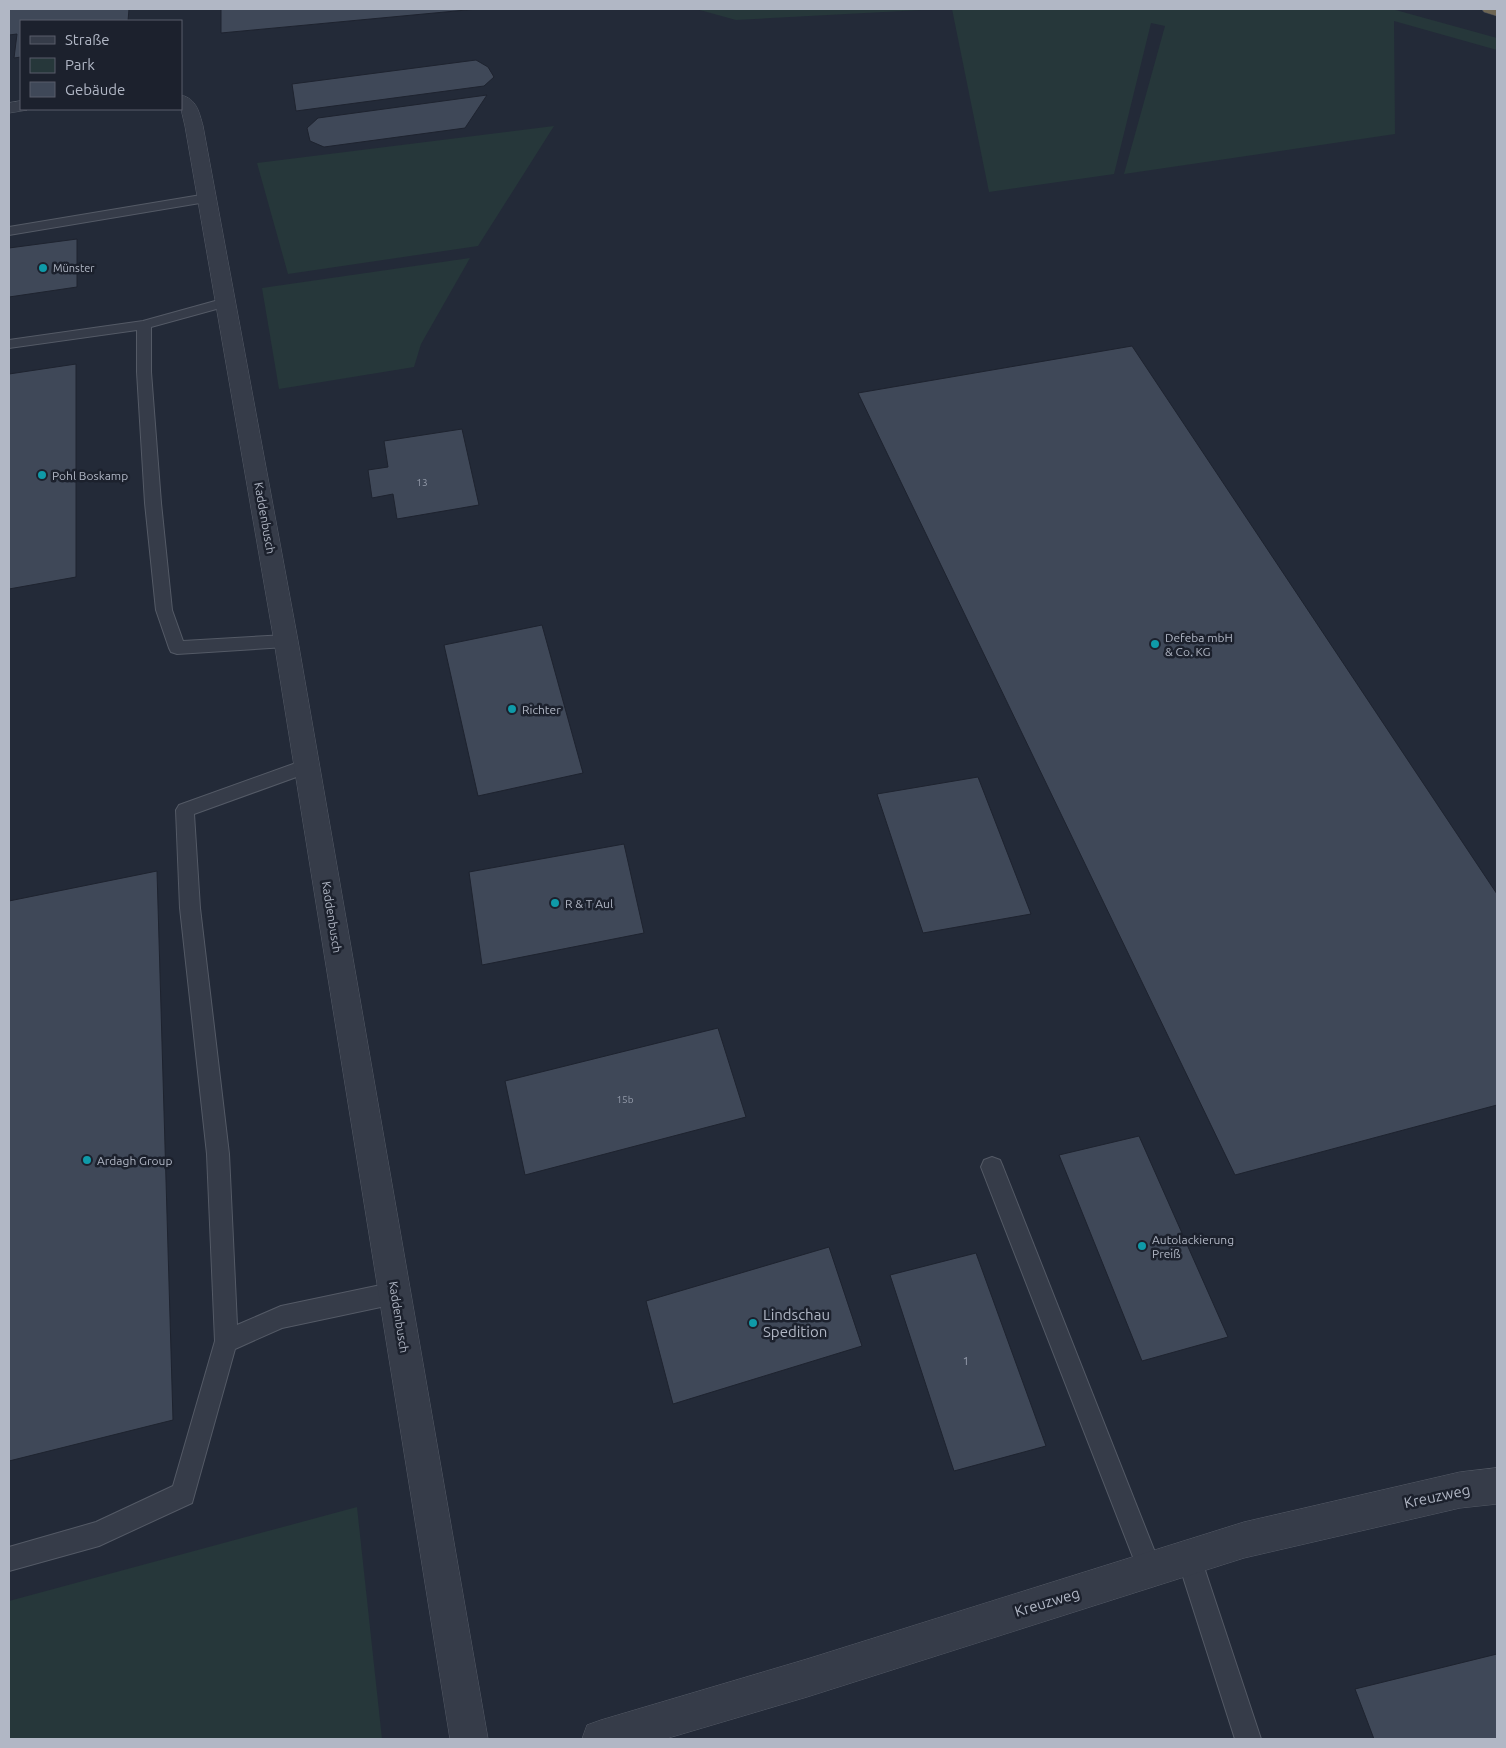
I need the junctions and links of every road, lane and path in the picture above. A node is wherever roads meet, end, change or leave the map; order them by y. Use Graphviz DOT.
graph roads {
  1 [pos="1490,9"];
  2 [pos="1497,11"];
  3 [pos="182,101"];
  4 [pos="207,198"];
  5 [pos="9,231"];
  6 [pos="226,302"];
  7 [pos="144,325"];
  8 [pos="9,344"];
  9 [pos="286,641"];
  10 [pos="307,766"];
  11 [pos="992,1167"];
  12 [pos="395,1293"];
  13 [pos="226,1341"];
  14 [pos="1497,1486"];
  15 [pos="1189,1558"];
  16 [pos="9,1559"];
  17 [pos="1150,1570"];
  18 [pos="468,1739"];
  19 [pos="601,1739"];
  20 [pos="1248,1739"];
  1 -- 2 [label="highway"];
  3 -- 4 [label="street, Kaddenbusch"];
  4 -- 5 [label="lane"];
  4 -- 6 [label="street, Kaddenbusch"];
  6 -- 7 [label="lane"];
  6 -- 9 [label="street, Kaddenbusch"];
  7 -- 8 [label="lane"];
  7 -- 9 [label="lane"];
  9 -- 10 [label="street, Kaddenbusch"];
  10 -- 12 [label="street, Kaddenbusch"];
  10 -- 13 [label="lane"];
  11 -- 17 [label="lane"];
  12 -- 13 [label="lane"];
  12 -- 18 [label="street, Kaddenbusch"];
  13 -- 16 [label="lane"];
  14 -- 15 [label="street, Kreuzweg"];
  15 -- 17 [label="street, Kreuzweg"];
  15 -- 20 [label="lane"];
  17 -- 19 [label="street, Kreuzweg"];
}
